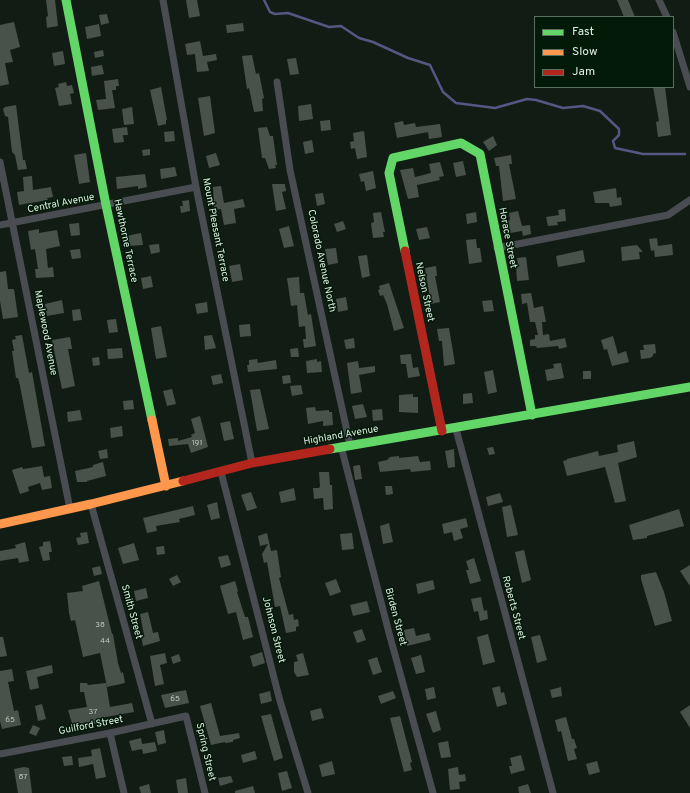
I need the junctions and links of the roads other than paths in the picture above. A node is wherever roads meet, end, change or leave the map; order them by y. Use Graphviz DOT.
graph roads {
  1 [pos="66,0"];
  2 [pos="163,0"];
  3 [pos="659,0"];
  4 [pos="667,16"];
  5 [pos="674,35"];
  6 [pos="277,82"];
  7 [pos="690,86"];
  8 [pos="393,158"];
  9 [pos="0,162"];
  10 [pos="196,187"];
  11 [pos="690,200"];
  12 [pos="106,205"];
  13 [pos="12,223"];
  14 [pos="0,225"];
  15 [pos="497,248"];
  16 [pos="690,387"];
  17 [pos="532,415"];
  18 [pos="456,429"];
  19 [pos="442,430"];
  20 [pos="345,445"];
  21 [pos="252,463"];
  22 [pos="221,472"];
  23 [pos="166,486"];
  24 [pos="91,504"];
  25 [pos="70,509"];
  26 [pos="0,524"];
  27 [pos="186,716"];
  28 [pos="152,724"];
  29 [pos="110,733"];
  30 [pos="0,754"];
  31 [pos="124,793"];
  32 [pos="205,793"];
  33 [pos="308,793"];
  34 [pos="433,793"];
  35 [pos="553,793"];
  1 -- 12 [label="street, Hawthorne Terrace"];
  2 -- 10 [label="street, Mount Pleasant Terrace"];
  3 -- 4 [label="street"];
  5 -- 7 [label="street"];
  6 -- 20 [label="street, Colorado Avenue North"];
  8 -- 15 [label="street, Horace Street"];
  8 -- 19 [label="street, Nelson Street"];
  9 -- 13 [label="street, Maplewood Avenue"];
  10 -- 12 [label="street, Central Avenue"];
  10 -- 21 [label="street, Mount Pleasant Terrace"];
  11 -- 15 [label="street"];
  12 -- 13 [label="street, Central Avenue"];
  12 -- 23 [label="street, Hawthorne Terrace"];
  13 -- 14 [label="street, Central Avenue"];
  13 -- 25 [label="street, Maplewood Avenue"];
  15 -- 17 [label="street, Horace Street"];
  16 -- 17 [label="street, Highland Avenue"];
  17 -- 18 [label="street, Highland Avenue"];
  18 -- 19 [label="street, Highland Avenue"];
  18 -- 35 [label="street, Roberts Street"];
  19 -- 20 [label="street, Highland Avenue"];
  20 -- 21 [label="street, Highland Avenue"];
  20 -- 34 [label="street, Birden Street"];
  21 -- 22 [label="street, Highland Avenue"];
  22 -- 23 [label="street, Highland Avenue"];
  22 -- 33 [label="street, Johnson Street"];
  23 -- 24 [label="street, Highland Avenue"];
  24 -- 25 [label="street, Highland Avenue"];
  24 -- 28 [label="street, Smith Street"];
  25 -- 26 [label="street, Highland Avenue"];
  27 -- 28 [label="street, Guilford Street"];
  27 -- 32 [label="street, Spring Street"];
  28 -- 29 [label="street, Guilford Street"];
  29 -- 30 [label="street, Guilford Street"];
  29 -- 31 [label="street"];
}
